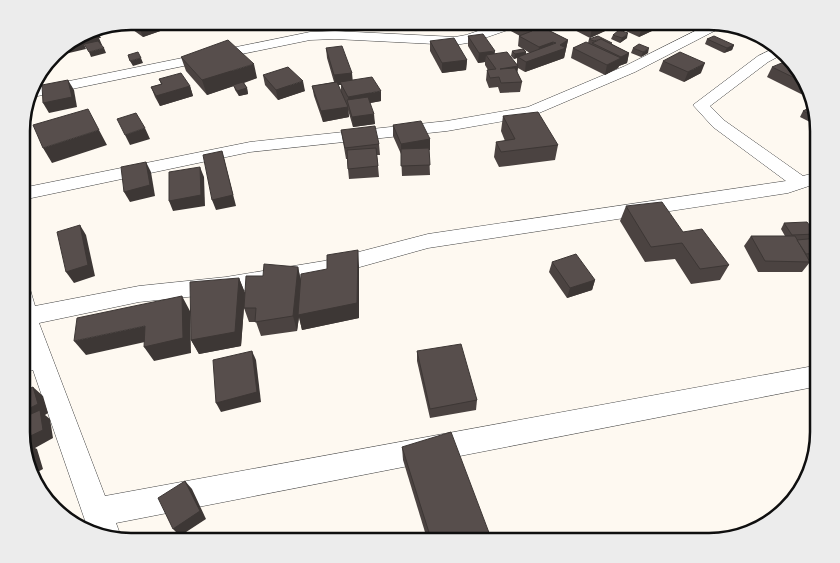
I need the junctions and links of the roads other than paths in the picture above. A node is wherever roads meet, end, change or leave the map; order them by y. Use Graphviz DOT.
graph roads {
  1 [pos="494,30"];
  2 [pos="706,30"];
  3 [pos="774,53"];
  4 [pos="38,92"];
  5 [pos="810,180"];
  6 [pos="30,192"];
  7 [pos="30,305"];
  8 [pos="31,360"];
  9 [pos="810,377"];
  10 [pos="101,523"];
  1 -- 4 [label="street"];
  2 -- 6 [label="street"];
  3 -- 5 [label="street"];
  5 -- 7 [label="street"];
  8 -- 10 [label="street"];
  9 -- 10 [label="street"];
}
